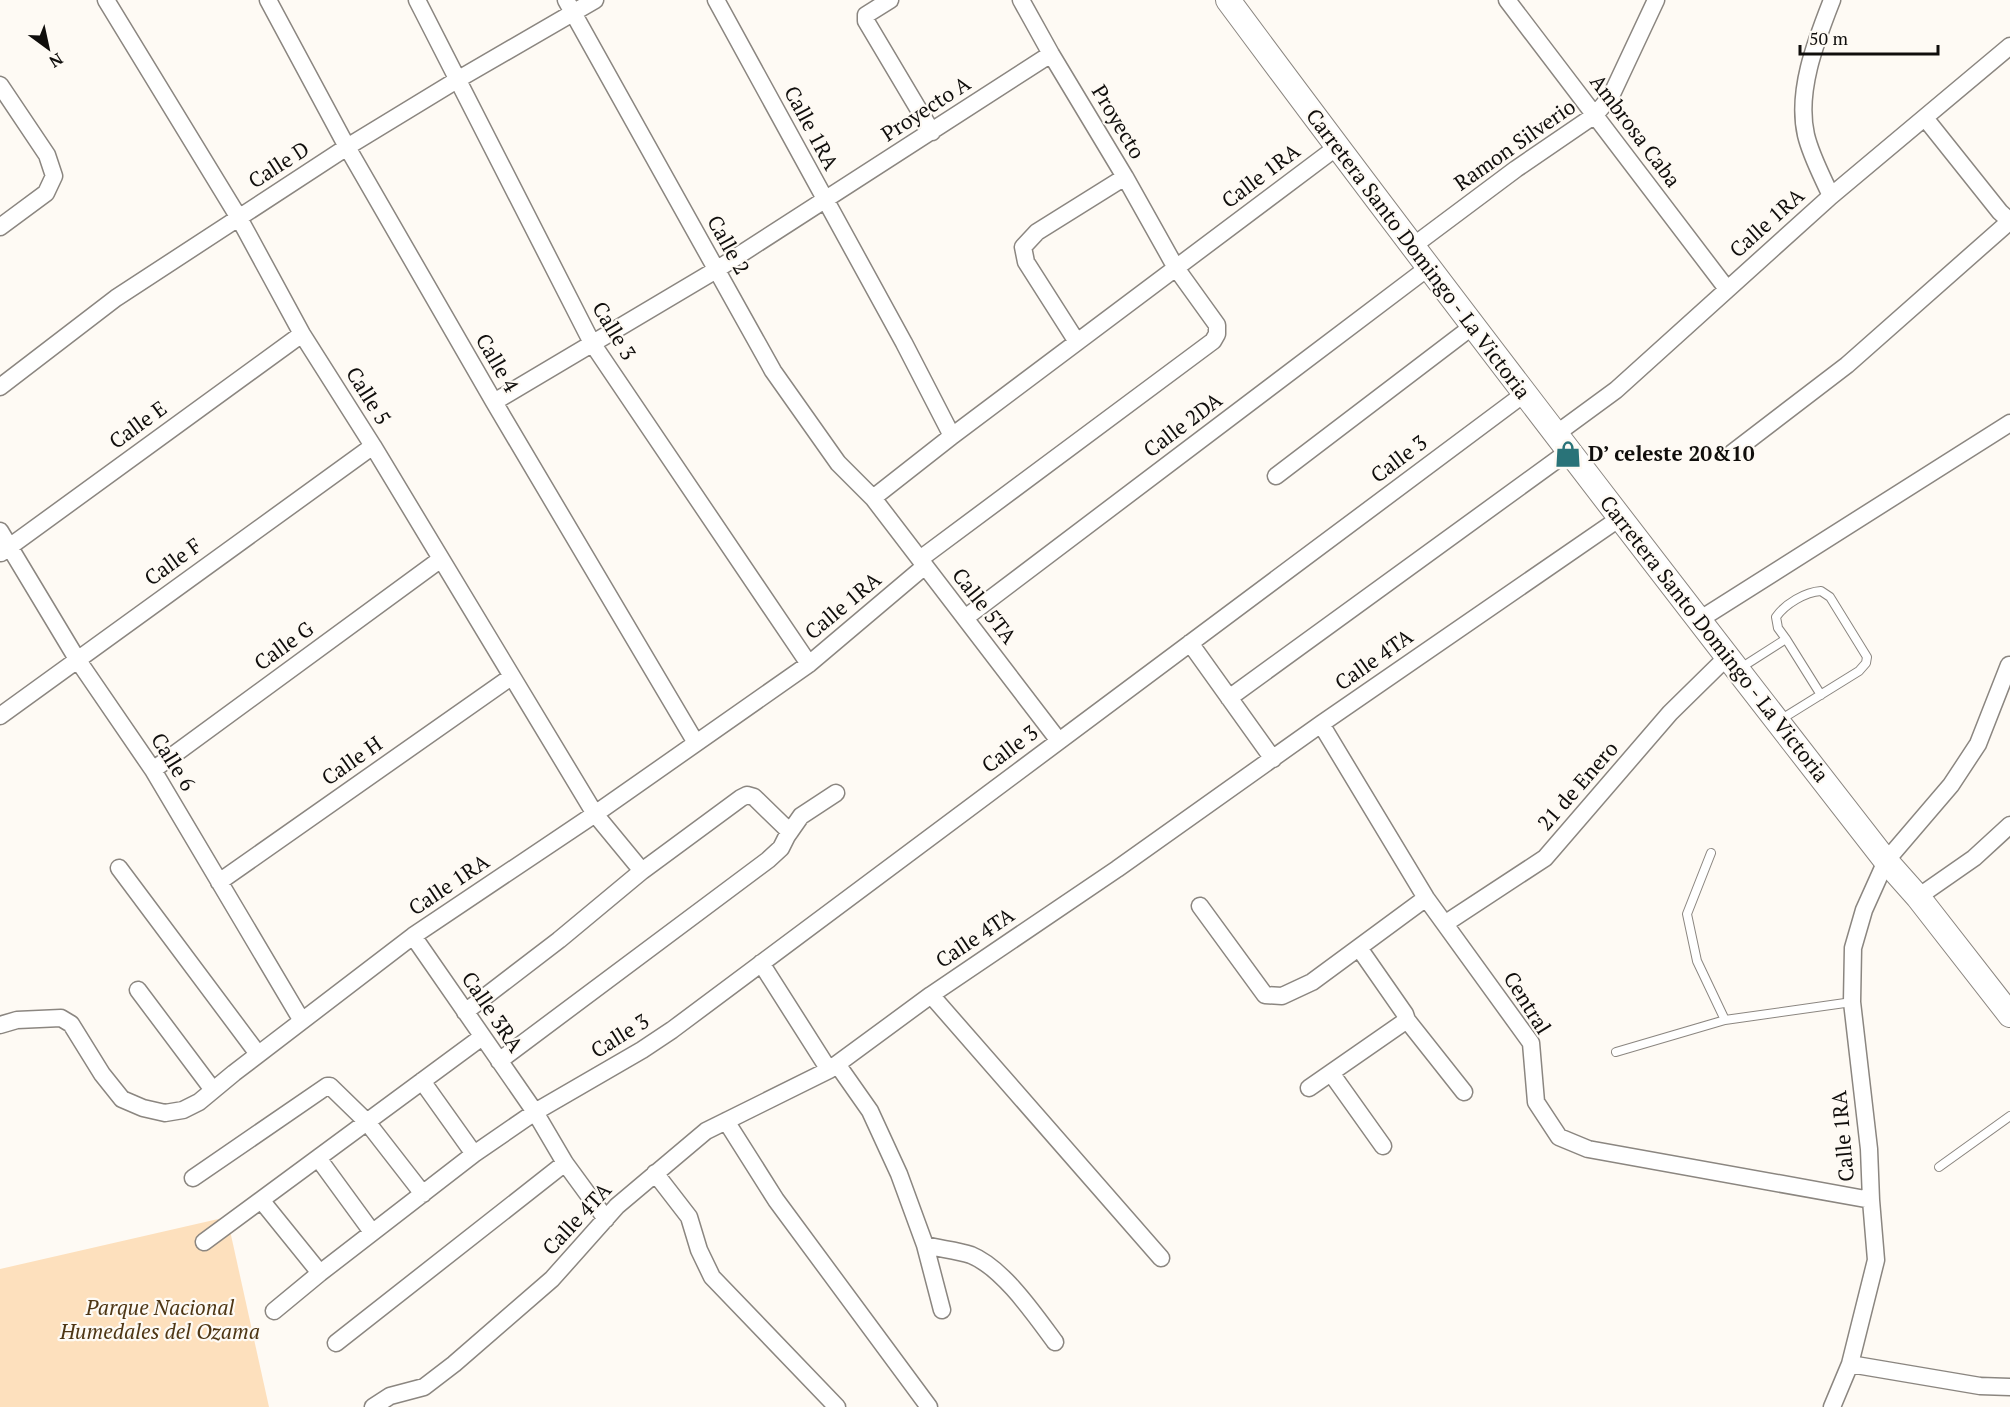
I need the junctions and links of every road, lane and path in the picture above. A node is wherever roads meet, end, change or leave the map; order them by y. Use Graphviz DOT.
graph roads {
  1 [pos="106,0"];
  2 [pos="268,0"];
  3 [pos="417,0"];
  4 [pos="595,0"];
  5 [pos="716,0"];
  6 [pos="1021,0"];
  7 [pos="1228,0"];
  8 [pos="1507,0"];
  9 [pos="1656,0"];
  10 [pos="1832,0"];
  11 [pos="883,5"];
  12 [pos="569,6"];
  13 [pos="2010,46"];
  14 [pos="1050,54"];
  15 [pos="457,80"];
  16 [pos="0,85"];
  17 [pos="1595,115"];
  18 [pos="1925,118"];
  19 [pos="932,132"];
  20 [pos="347,147"];
  21 [pos="1337,147"];
  22 [pos="1125,177"];
  23 [pos="1831,196"];
  24 [pos="825,201"];
  25 [pos="238,218"];
  26 [pos="2010,221"];
  27 [pos="0,227"];
  28 [pos="1413,246"];
  29 [pos="1429,267"];
  30 [pos="1176,268"];
  31 [pos="716,270"];
  32 [pos="1727,289"];
  33 [pos="1473,326"];
  34 [pos="302,334"];
  35 [pos="1077,342"];
  36 [pos="591,343"];
  37 [pos="0,387"];
  38 [pos="1524,394"];
  39 [pos="494,402"];
  40 [pos="2010,423"];
  41 [pos="952,436"];
  42 [pos="1563,442"];
  43 [pos="373,446"];
  44 [pos="1732,453"];
  45 [pos="1276,476"];
  46 [pos="873,498"];
  47 [pos="1620,518"];
  48 [pos="0,531"];
  49 [pos="5,550"];
  50 [pos="441,559"];
  51 [pos="922,563"];
  52 [pos="965,618"];
  53 [pos="1699,620"];
  54 [pos="1786,639"];
  55 [pos="1190,643"];
  56 [pos="77,659"];
  57 [pos="809,664"];
  58 [pos="1732,664"];
  59 [pos="2009,665"];
  60 [pos="511,677"];
  61 [pos="1821,695"];
  62 [pos="1229,698"];
  63 [pos="0,716"];
  64 [pos="1777,722"];
  65 [pos="1321,724"];
  66 [pos="1059,741"];
  67 [pos="696,743"];
  68 [pos="1273,759"];
  69 [pos="153,770"];
  70 [pos="836,793"];
  71 [pos="595,814"];
  72 [pos="2010,825"];
  73 [pos="790,832"];
  74 [pos="1711,853"];
  75 [pos="1886,861"];
  76 [pos="119,868"];
  77 [pos="642,871"];
  78 [pos="219,882"];
  79 [pos="1918,897"];
  80 [pos="1426,898"];
  81 [pos="1200,906"];
  82 [pos="1446,923"];
  83 [pos="414,936"];
  84 [pos="1359,948"];
  85 [pos="761,963"];
  86 [pos="138,990"];
  87 [pos="931,995"];
  88 [pos="1852,1002"];
  89 [pos="465,1012"];
  90 [pos="2010,1016"];
  91 [pos="1407,1020"];
  92 [pos="1725,1020"];
  93 [pos="302,1021"];
  94 [pos="0,1025"];
  95 [pos="482,1037"];
  96 [pos="1616,1052"];
  97 [pos="258,1054"];
  98 [pos="499,1061"];
  99 [pos="833,1067"];
  100 [pos="1331,1073"];
  101 [pos="422,1081"];
  102 [pos="1309,1088"];
  103 [pos="213,1090"];
  104 [pos="1464,1092"];
  105 [pos="535,1112"];
  106 [pos="2010,1116"];
  107 [pos="726,1121"];
  108 [pos="367,1122"];
  109 [pos="1383,1146"];
  110 [pos="474,1154"];
  111 [pos="318,1158"];
  112 [pos="565,1163"];
  113 [pos="1939,1167"];
  114 [pos="655,1173"];
  115 [pos="193,1178"];
  116 [pos="423,1194"];
  117 [pos="261,1200"];
  118 [pos="1871,1200"];
  119 [pos="606,1219"];
  120 [pos="372,1232"];
  121 [pos="204,1242"];
  122 [pos="925,1245"];
  123 [pos="1161,1257"];
  124 [pos="320,1273"];
  125 [pos="942,1310"];
  126 [pos="274,1311"];
  127 [pos="1055,1342"];
  128 [pos="336,1343"];
  129 [pos="1850,1364"];
  130 [pos="2010,1387"];
  131 [pos="374,1407"];
  132 [pos="837,1407"];
  133 [pos="929,1407"];
  134 [pos="1832,1407"];
  1 -- 25 [label="street, Calle 5"];
  2 -- 20 [label="street, Calle 4"];
  3 -- 15 [label="street, Calle 3"];
  4 -- 12 [label="street, Calle D"];
  5 -- 24 [label="street, Calle 1RA"];
  6 -- 14 [label="street, Proyecto"];
  7 -- 21 [label="main road, Carretera Santo Domingo - La Victoria"];
  8 -- 17 [label="street, Ambrosa Caba"];
  9 -- 17 [label="street, Ramon Silverio"];
  10 -- 23 [label="street"];
  11 -- 19 [label="street"];
  12 -- 15 [label="street, Calle D"];
  12 -- 31 [label="street, Calle 2"];
  13 -- 18 [label="street, Calle 1RA"];
  14 -- 19 [label="street, Proyecto A"];
  14 -- 22 [label="street, Proyecto"];
  15 -- 20 [label="street, Calle D"];
  15 -- 36 [label="street, Calle 3"];
  16 -- 27 [label="street"];
  17 -- 28 [label="street, Ramon Silverio"];
  17 -- 32 [label="street, Ambrosa Caba"];
  18 -- 23 [label="street, Calle 1RA"];
  18 -- 26 [label="street"];
  19 -- 24 [label="street, Proyecto A"];
  20 -- 25 [label="street, Calle D"];
  20 -- 39 [label="street, Calle 4"];
  21 -- 28 [label="main road, Carretera Santo Domingo - La Victoria"];
  21 -- 30 [label="street, Calle 1RA"];
  22 -- 30 [label="street, Proyecto"];
  22 -- 35 [label="street"];
  23 -- 32 [label="street, Calle 1RA"];
  24 -- 31 [label="street, Proyecto A"];
  24 -- 41 [label="street, Calle 1RA"];
  25 -- 34 [label="street, Calle 5"];
  25 -- 37 [label="street, Calle D"];
  26 -- 44 [label="street"];
  28 -- 29 [label="main road, Carretera Santo Domingo - La Victoria"];
  29 -- 33 [label="main road, Carretera Santo Domingo - La Victoria"];
  29 -- 52 [label="street, Calle 2DA"];
  30 -- 35 [label="street, Calle 1RA"];
  30 -- 51 [label="street, Proyecto"];
  31 -- 36 [label="street, Proyecto A"];
  31 -- 46 [label="street, Calle 2"];
  32 -- 42 [label="street, Calle 1RA"];
  33 -- 38 [label="main road, Carretera Santo Domingo - La Victoria"];
  33 -- 45 [label="street"];
  34 -- 43 [label="street, Calle 5"];
  34 -- 49 [label="street, Calle E"];
  35 -- 41 [label="street, Calle 1RA"];
  36 -- 39 [label="street, Proyecto A"];
  36 -- 57 [label="street, Calle 3"];
  38 -- 42 [label="main road, Carretera Santo Domingo - La Victoria"];
  38 -- 55 [label="street, Calle 3"];
  39 -- 67 [label="street, Calle 4"];
  40 -- 53 [label="street"];
  41 -- 46 [label="street, Calle 1RA"];
  42 -- 47 [label="main road, Carretera Santo Domingo - La Victoria"];
  42 -- 62 [label="street, Calle 1RA"];
  43 -- 50 [label="street, Calle 5"];
  43 -- 56 [label="street, Calle F"];
  46 -- 51 [label="street, Calle 5TA"];
  47 -- 53 [label="main road, Carretera Santo Domingo - La Victoria"];
  47 -- 65 [label="street, Calle 4TA"];
  48 -- 49 [label="street, Calle 6"];
  49 -- 56 [label="street, Calle 6"];
  50 -- 60 [label="street, Calle 5"];
  50 -- 69 [label="street, Calle G"];
  51 -- 52 [label="street, Calle 5TA"];
  51 -- 57 [label="street, Calle 1RA"];
  52 -- 66 [label="street, Calle 5TA"];
  53 -- 58 [label="main road, Carretera Santo Domingo - La Victoria"];
  54 -- 58 [label="lane"];
  54 -- 61 [label="lane"];
  54 -- 61 [label="lane"];
  55 -- 62 [label="street"];
  55 -- 66 [label="street, Calle 3"];
  56 -- 63 [label="street, Calle F"];
  56 -- 69 [label="street, Calle 6"];
  57 -- 67 [label="street, Calle 1RA"];
  58 -- 64 [label="main road, Carretera Santo Domingo - La Victoria"];
  58 -- 82 [label="street, 21 de Enero"];
  59 -- 75 [label="street, Calle 1RA"];
  60 -- 71 [label="street, Calle 5"];
  60 -- 78 [label="street, Calle H"];
  61 -- 64 [label="lane"];
  62 -- 68 [label="street"];
  64 -- 75 [label="main road, Carretera Santo Domingo - La Victoria"];
  65 -- 68 [label="street, Calle 4TA"];
  65 -- 80 [label="street, Central"];
  66 -- 85 [label="street, Calle 3"];
  67 -- 71 [label="street, Calle 1RA"];
  68 -- 87 [label="street, Calle 4TA"];
  69 -- 78 [label="street, Calle 6"];
  70 -- 73 [label="street"];
  71 -- 77 [label="street, Calle 5"];
  71 -- 83 [label="street, Calle 1RA"];
  72 -- 79 [label="street"];
  73 -- 77 [label="street"];
  73 -- 98 [label="street"];
  74 -- 92 [label="lane"];
  75 -- 79 [label="main road, Carretera Santo Domingo - La Victoria"];
  75 -- 88 [label="street, Calle 1RA"];
  76 -- 97 [label="street"];
  77 -- 89 [label="street"];
  78 -- 93 [label="street, Calle 6"];
  79 -- 90 [label="main road, Carretera Santo Domingo - La Victoria"];
  80 -- 82 [label="street, Central"];
  80 -- 84 [label="street"];
  81 -- 84 [label="street"];
  82 -- 118 [label="street, Central"];
  83 -- 89 [label="street, Calle 3RA"];
  83 -- 93 [label="street, Calle 1RA"];
  84 -- 91 [label="street"];
  85 -- 99 [label="street"];
  85 -- 105 [label="street, Calle 3"];
  86 -- 103 [label="street"];
  87 -- 99 [label="street, Calle 4TA"];
  87 -- 123 [label="street"];
  88 -- 92 [label="lane"];
  88 -- 118 [label="street, Calle 1RA"];
  89 -- 95 [label="street, Calle 3RA"];
  91 -- 100 [label="street"];
  91 -- 104 [label="street"];
  92 -- 96 [label="lane"];
  93 -- 97 [label="street, Calle 1RA"];
  94 -- 103 [label="street, Calle 1RA"];
  95 -- 98 [label="street, Calle 3RA"];
  95 -- 101 [label="street"];
  97 -- 103 [label="street, Calle 1RA"];
  98 -- 105 [label="street, Calle 3RA"];
  99 -- 107 [label="street, Calle 4TA"];
  99 -- 122 [label="street"];
  100 -- 102 [label="street"];
  100 -- 109 [label="street"];
  101 -- 108 [label="street"];
  101 -- 110 [label="street"];
  105 -- 110 [label="street, Calle 3"];
  105 -- 112 [label="street, Calle 3RA"];
  106 -- 113 [label="lane"];
  107 -- 114 [label="street, Calle 4TA"];
  107 -- 133 [label="street"];
  108 -- 111 [label="street"];
  108 -- 115 [label="street"];
  108 -- 116 [label="street"];
  110 -- 116 [label="street, Calle 3"];
  111 -- 117 [label="street"];
  111 -- 120 [label="street"];
  112 -- 119 [label="street, Calle 3RA"];
  112 -- 128 [label="street"];
  114 -- 119 [label="street, Calle 4TA"];
  114 -- 132 [label="street"];
  116 -- 120 [label="street, Calle 3"];
  117 -- 121 [label="street"];
  117 -- 124 [label="street"];
  118 -- 129 [label="street, Calle 1RA"];
  119 -- 131 [label="street, Calle 4TA"];
  120 -- 124 [label="street, Calle 3"];
  122 -- 125 [label="street"];
  122 -- 127 [label="street"];
  124 -- 126 [label="street, Calle 3"];
  129 -- 130 [label="street"];
  129 -- 134 [label="street, Calle 1RA"];
}
